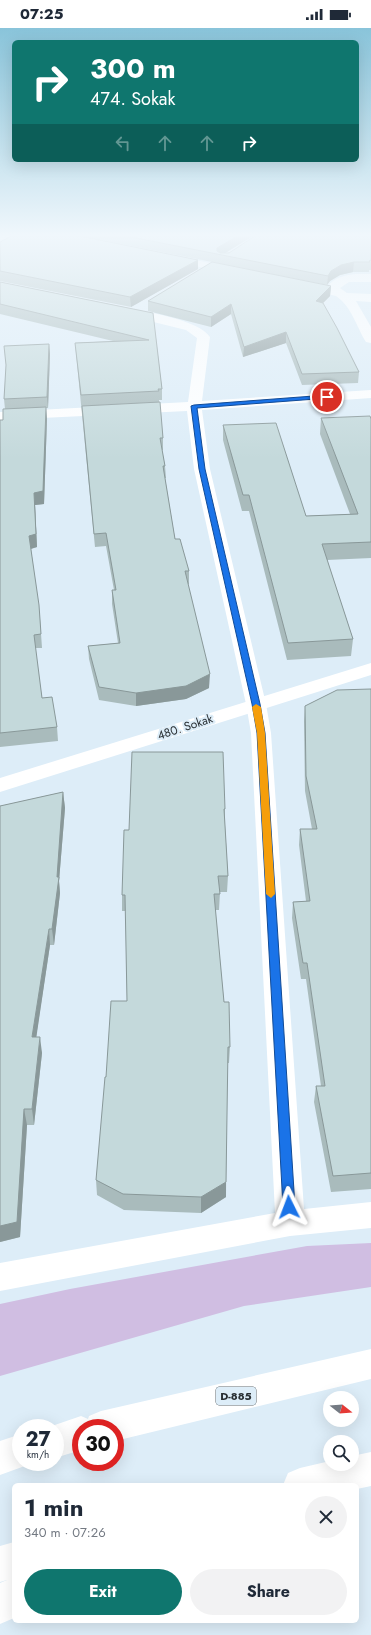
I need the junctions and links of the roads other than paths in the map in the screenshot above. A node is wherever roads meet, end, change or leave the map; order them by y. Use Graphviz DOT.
graph roads {
  1 [pos="139,309"];
  2 [pos="355,309"];
  3 [pos="371,339"];
  4 [pos="371,394"];
  5 [pos="194,406"];
  6 [pos="0,416"];
  7 [pos="371,669"];
  8 [pos="256,704"];
  9 [pos="0,785"];
  10 [pos="371,1215"];
  11 [pos="290,1223"];
  12 [pos="0,1277"];
  13 [pos="371,1364"];
  14 [pos="124,1423"];
  15 [pos="12,1455"];
  16 [pos="0,1458"];
  17 [pos="371,1469"];
  18 [pos="309,1483"];
  19 [pos="12,1561"];
  20 [pos="0,1564"];
  21 [pos="12,1597"];
  22 [pos="0,1606"];
  1 -- 5 [label="main road"];
  2 -- 3 [label="main road"];
  4 -- 5 [label="main road"];
  5 -- 6 [label="main road"];
  5 -- 8 [label="main road"];
  7 -- 8 [label="main road, 480. Sokak"];
  8 -- 9 [label="main road, 480. Sokak"];
  8 -- 11 [label="main road"];
  10 -- 11 [label="main road"];
  11 -- 12 [label="main road"];
  13 -- 14 [label="main road, D-885"];
  15 -- 16 [label="main road"];
  17 -- 18 [label="main road"];
  19 -- 20 [label="main road"];
  21 -- 22 [label="main road"];
}
